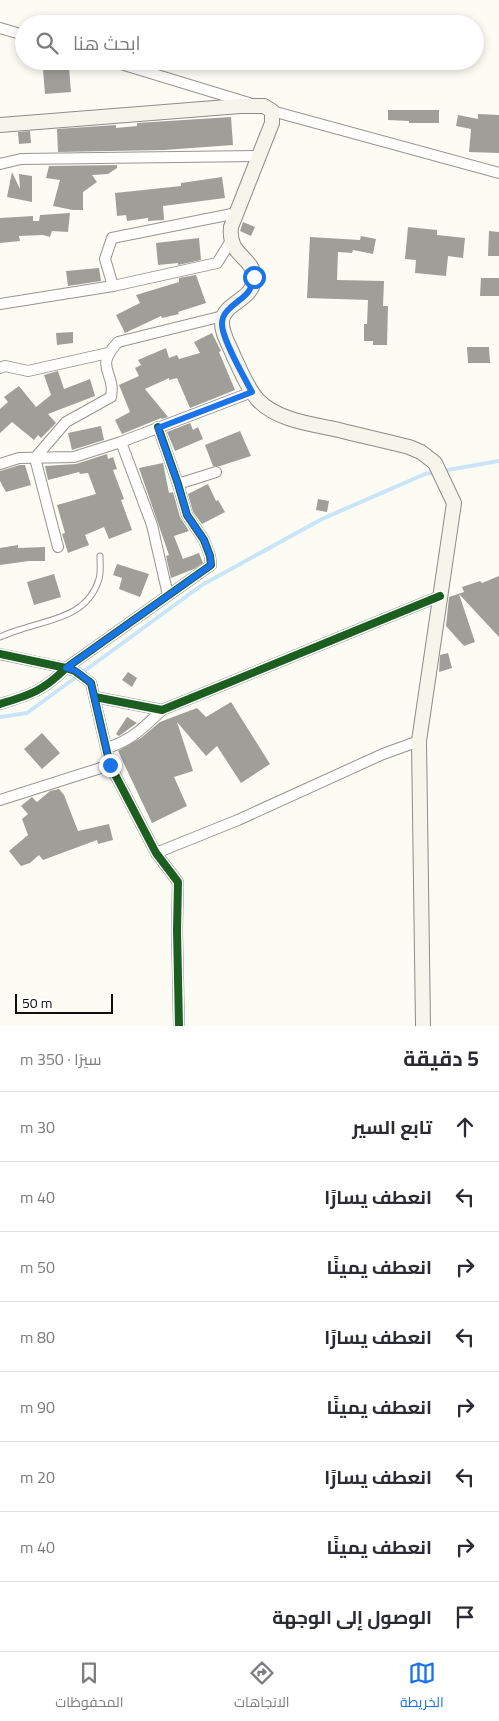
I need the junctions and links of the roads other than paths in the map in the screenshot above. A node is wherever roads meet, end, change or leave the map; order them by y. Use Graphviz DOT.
graph roads {
  1 [pos="0,28"];
  2 [pos="15,32"];
  3 [pos="140,70"];
  4 [pos="257,106"];
  5 [pos="272,111"];
  6 [pos="0,125"];
  7 [pos="258,156"];
  8 [pos="0,164"];
  9 [pos="499,173"];
  10 [pos="236,214"];
  11 [pos="231,241"];
  12 [pos="113,286"];
  13 [pos="0,304"];
  14 [pos="223,316"];
  15 [pos="108,353"];
  16 [pos="0,368"];
  17 [pos="252,392"];
  18 [pos="158,428"];
  19 [pos="121,442"];
  20 [pos="35,458"];
  21 [pos="0,464"];
  22 [pos="216,472"];
  23 [pos="178,484"];
  24 [pos="58,547"];
  25 [pos="100,556"];
  26 [pos="168,595"];
  27 [pos="440,596"];
  28 [pos="0,637"];
  29 [pos="0,654"];
  30 [pos="71,669"];
  31 [pos="96,697"];
  32 [pos="0,704"];
  33 [pos="162,710"];
  34 [pos="418,740"];
  35 [pos="107,748"];
  36 [pos="110,765"];
  37 [pos="0,800"];
  38 [pos="156,853"];
  39 [pos="179,1026"];
  40 [pos="423,1026"];
  1 -- 2 [label="street"];
  3 -- 4 [label="street"];
  4 -- 5 [label="main road"];
  4 -- 6 [label="main road"];
  5 -- 7 [label="main road"];
  5 -- 9 [label="street"];
  7 -- 8 [label="street"];
  7 -- 10 [label="main road"];
  10 -- 11 [label="main road"];
  10 -- 12 [label="street"];
  11 -- 12 [label="street"];
  11 -- 14 [label="main road"];
  12 -- 13 [label="street"];
  14 -- 15 [label="street"];
  14 -- 17 [label="main road"];
  15 -- 16 [label="street"];
  15 -- 20 [label="street"];
  17 -- 18 [label="street"];
  17 -- 27 [label="main road"];
  18 -- 19 [label="street"];
  18 -- 23 [label="street"];
  19 -- 20 [label="street"];
  19 -- 26 [label="street"];
  20 -- 21 [label="street"];
  20 -- 24 [label="street"];
  22 -- 23 [label="street"];
  23 -- 26 [label="street"];
  25 -- 28 [label="lane"];
  26 -- 30 [label="street"];
  27 -- 33 [label="street"];
  27 -- 34 [label="main road"];
  29 -- 30 [label="street"];
  30 -- 31 [label="street"];
  30 -- 32 [label="street"];
  31 -- 33 [label="street"];
  31 -- 35 [label="street"];
  33 -- 35 [label="street"];
  34 -- 38 [label="street"];
  34 -- 40 [label="main road"];
  35 -- 36 [label="street"];
  36 -- 37 [label="street"];
  36 -- 38 [label="street"];
  38 -- 39 [label="street"];
}
